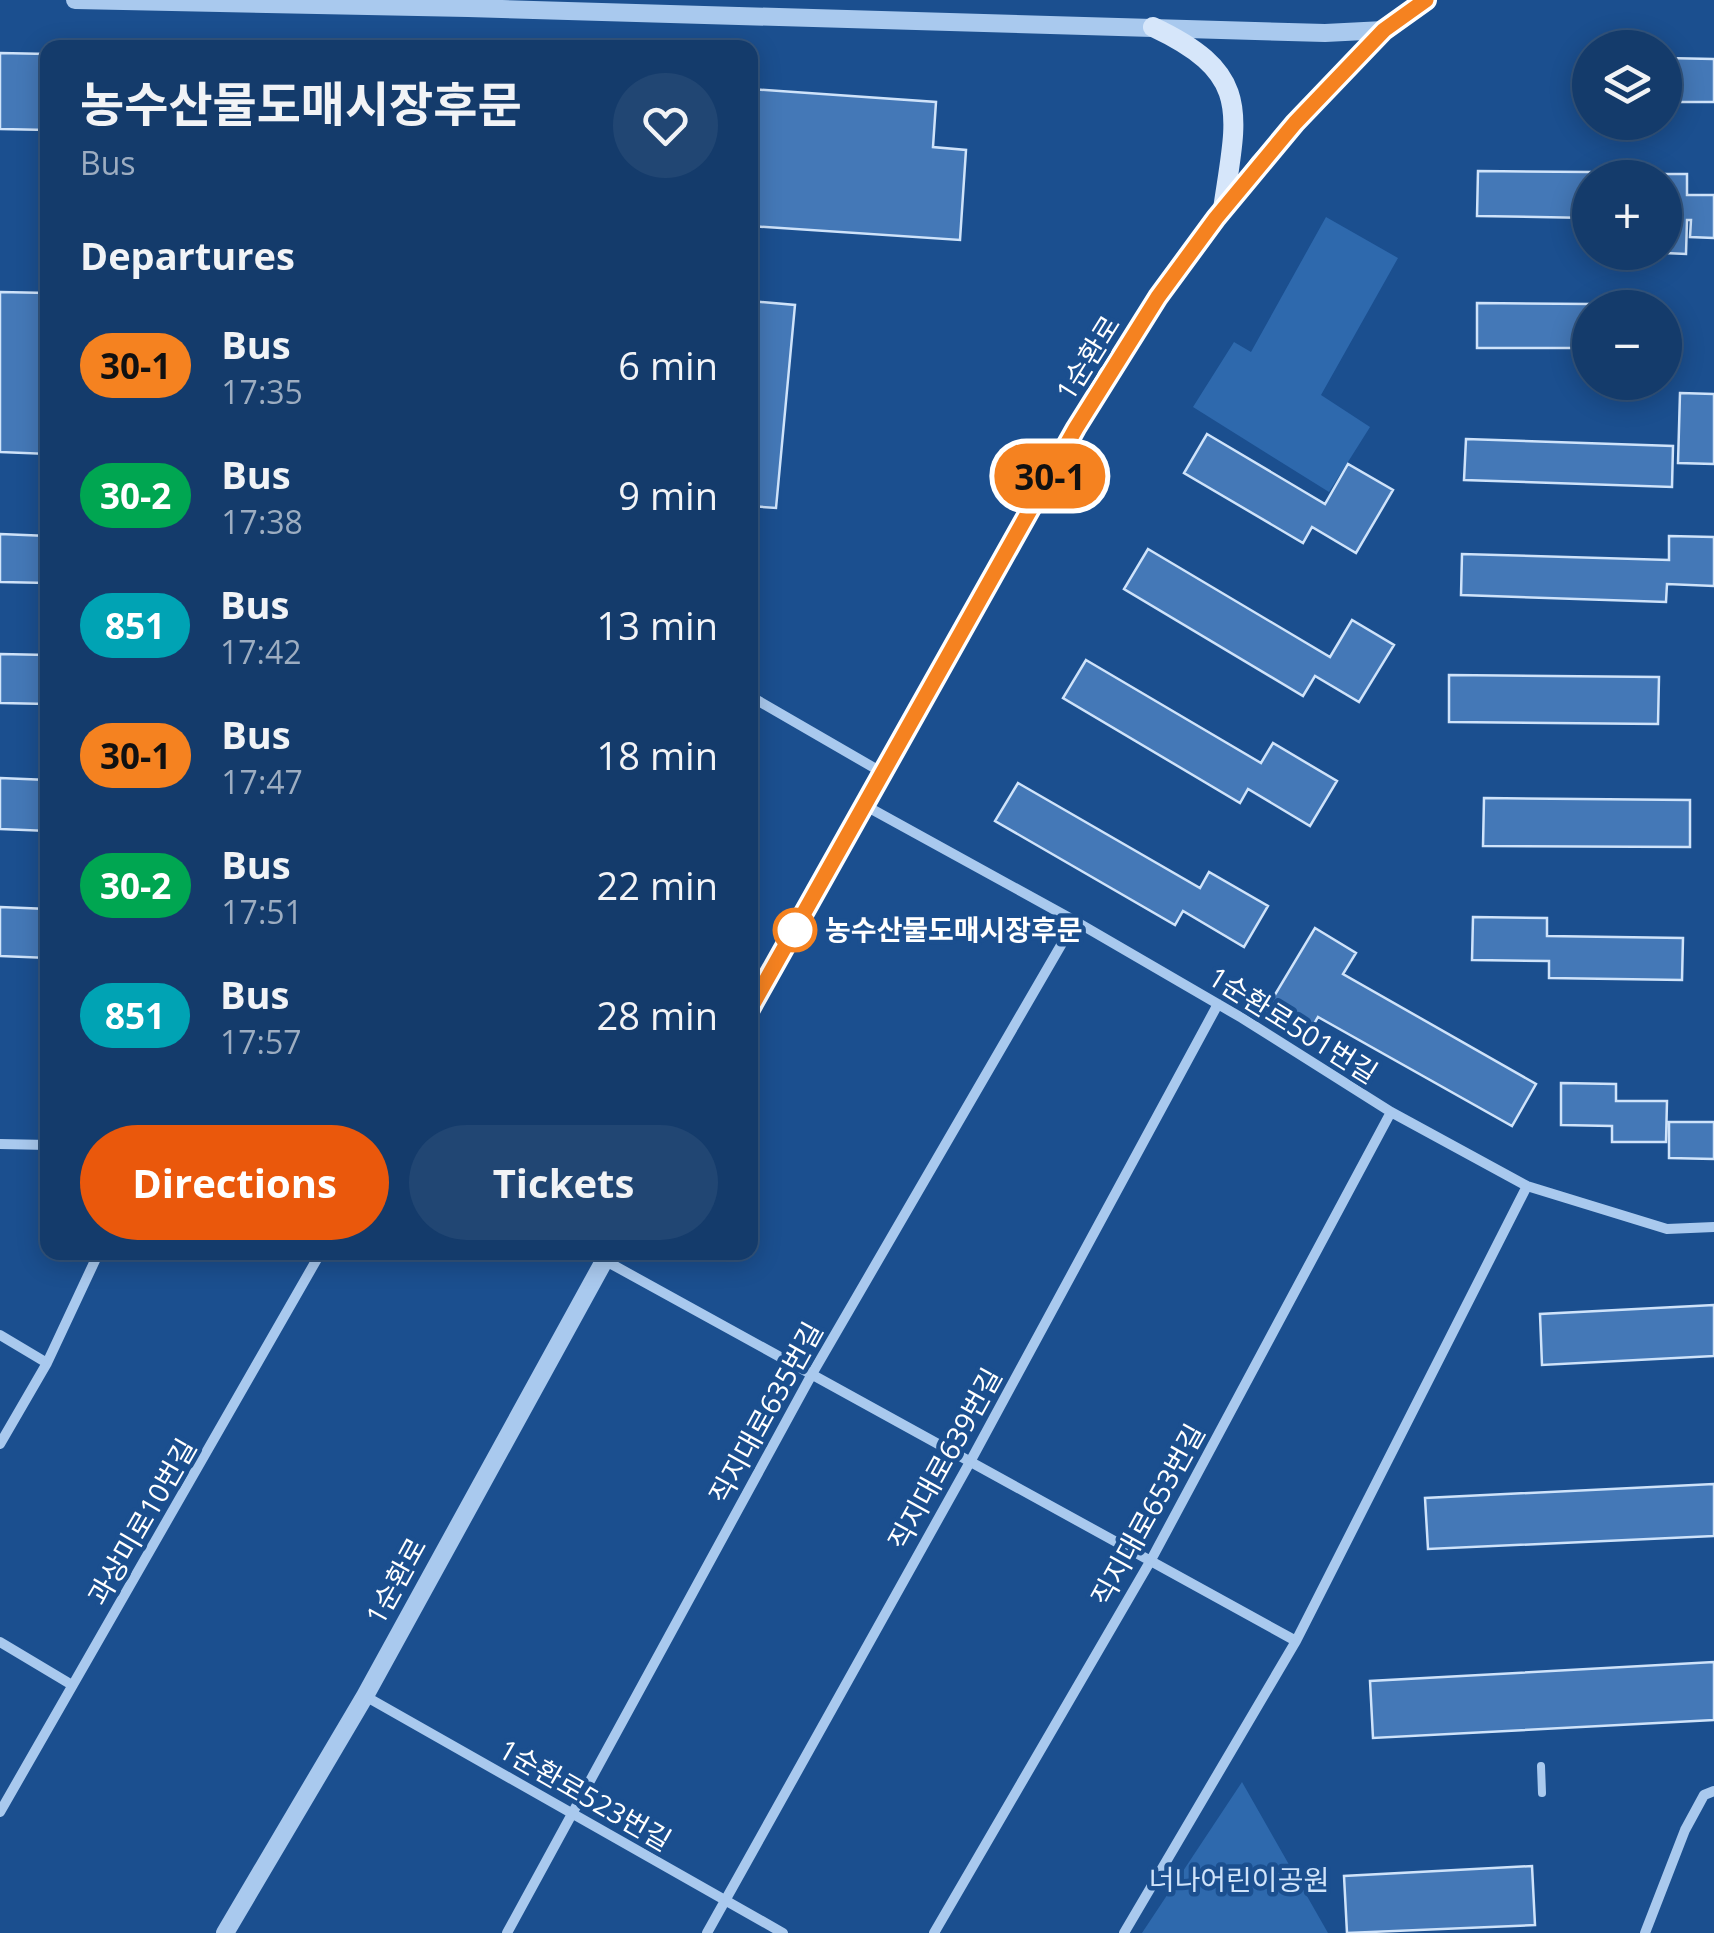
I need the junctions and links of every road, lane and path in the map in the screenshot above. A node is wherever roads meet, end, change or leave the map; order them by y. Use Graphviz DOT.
graph roads {
  1 [pos="75,0"];
  2 [pos="1426,0"];
  3 [pos="698,7"];
  4 [pos="1153,27"];
  5 [pos="1384,30"];
  6 [pos="1224,208"];
  7 [pos="758,701"];
  8 [pos="884,774"];
  9 [pos="866,806"];
  10 [pos="1075,921"];
  11 [pos="758,994"];
  12 [pos="1218,1004"];
  13 [pos="1391,1112"];
  14 [pos="0,1144"];
  15 [pos="40,1145"];
  16 [pos="1527,1186"];
  17 [pos="1714,1227"];
  18 [pos="95,1260"];
  19 [pos="316,1260"];
  20 [pos="604,1260"];
  21 [pos="613,1260"];
  22 [pos="0,1335"];
  23 [pos="47,1363"];
  24 [pos="812,1374"];
  25 [pos="0,1444"];
  26 [pos="970,1462"];
  27 [pos="1151,1560"];
  28 [pos="1296,1640"];
  29 [pos="0,1642"];
  30 [pos="72,1686"];
  31 [pos="364,1696"];
  32 [pos="1541,1766"];
  33 [pos="1714,1792"];
  34 [pos="1542,1793"];
  35 [pos="2,1804"];
  36 [pos="574,1813"];
  37 [pos="725,1902"];
  38 [pos="226,1933"];
  39 [pos="506,1933"];
  40 [pos="707,1933"];
  41 [pos="783,1933"];
  42 [pos="934,1933"];
  43 [pos="1124,1933"];
  44 [pos="1645,1933"];
  1 -- 3 [label="street"];
  2 -- 5 [label="main road, 1순환로"];
  3 -- 4 [label="street"];
  4 -- 5 [label="street"];
  4 -- 6 [label="main road"];
  5 -- 6 [label="street, 1순환로"];
  6 -- 8 [label="street, 1순환로"];
  7 -- 8 [label="street"];
  8 -- 9 [label="street, 1순환로"];
  9 -- 10 [label="street, 1순환로501번길"];
  9 -- 11 [label="street, 1순환로"];
  10 -- 12 [label="street, 1순환로501번길"];
  10 -- 24 [label="street, 직지대로635번길"];
  12 -- 13 [label="street, 1순환로501번길"];
  12 -- 26 [label="street, 직지대로639번길"];
  13 -- 16 [label="street, 1순환로501번길"];
  13 -- 27 [label="street, 직지대로653번길"];
  14 -- 15 [label="street"];
  16 -- 17 [label="street, 1순환로501번길"];
  16 -- 28 [label="street"];
  18 -- 23 [label="street"];
  19 -- 30 [label="street, 과상미로10번길"];
  20 -- 31 [label="street, 1순환로"];
  21 -- 24 [label="street"];
  22 -- 23 [label="street"];
  23 -- 25 [label="street"];
  24 -- 26 [label="street"];
  24 -- 36 [label="street, 직지대로635번길"];
  26 -- 27 [label="street"];
  26 -- 37 [label="street, 직지대로639번길"];
  27 -- 28 [label="street"];
  27 -- 42 [label="street, 직지대로653번길"];
  28 -- 43 [label="street"];
  29 -- 30 [label="street"];
  30 -- 35 [label="street, 과상미로10번길"];
  31 -- 36 [label="street, 1순환로523번길"];
  31 -- 38 [label="street, 1순환로"];
  32 -- 34 [label="lane"];
  33 -- 44 [label="street"];
  36 -- 37 [label="street, 1순환로523번길"];
  36 -- 39 [label="street, 직지대로635번길"];
  37 -- 40 [label="street, 직지대로639번길"];
  37 -- 41 [label="street, 1순환로523번길"];
}
